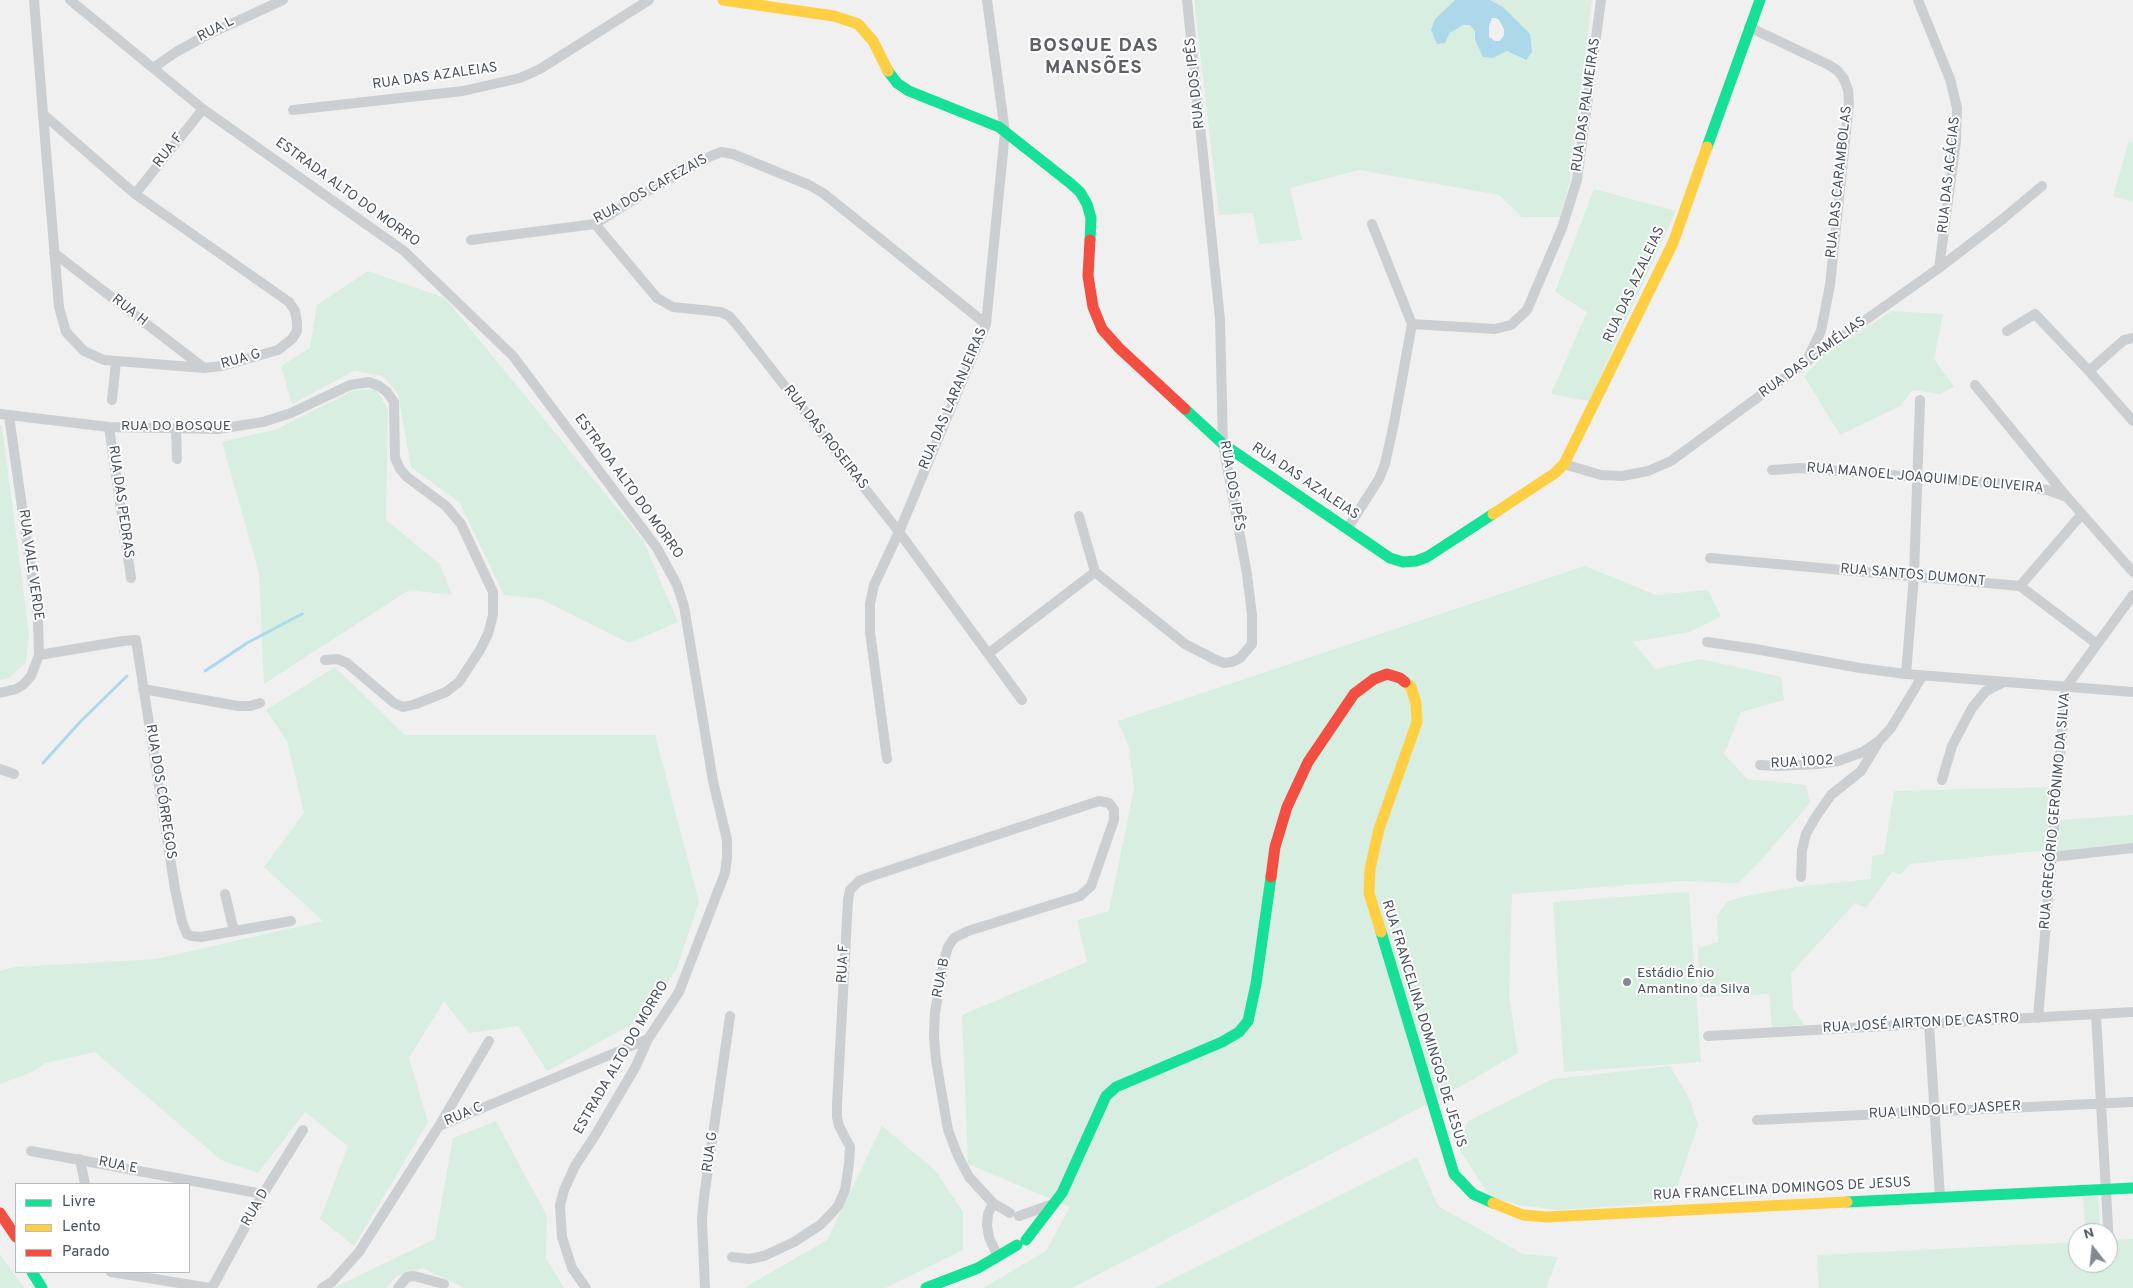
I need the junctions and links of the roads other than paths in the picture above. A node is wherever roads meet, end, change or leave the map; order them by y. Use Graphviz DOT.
graph roads {
  1 [pos="34,0"];
  2 [pos="70,0"];
  3 [pos="283,0"];
  4 [pos="649,0"];
  5 [pos="723,0"];
  6 [pos="987,0"];
  7 [pos="1187,0"];
  8 [pos="1601,0"];
  9 [pos="1760,0"];
  10 [pos="1918,0"];
  11 [pos="1749,27"];
  12 [pos="153,68"];
  13 [pos="203,108"];
  14 [pos="293,110"];
  15 [pos="43,114"];
  16 [pos="1005,132"];
  17 [pos="2042,186"];
  18 [pos="135,194"];
  19 [pos="595,224"];
  20 [pos="1372,224"];
  21 [pos="471,240"];
  22 [pos="54,253"];
  23 [pos="1939,268"];
  24 [pos="986,324"];
  25 [pos="1412,324"];
  26 [pos="2007,331"];
  27 [pos="2133,338"];
  28 [pos="116,362"];
  29 [pos="1806,362"];
  30 [pos="204,368"];
  31 [pos="2089,371"];
  32 [pos="1975,385"];
  33 [pos="112,400"];
  34 [pos="1920,400"];
  35 [pos="5,415"];
  36 [pos="2133,421"];
  37 [pos="109,427"];
  38 [pos="176,428"];
  39 [pos="1223,444"];
  40 [pos="177,459"];
  41 [pos="1564,464"];
  42 [pos="1772,470"];
  43 [pos="1916,478"];
  44 [pos="2067,497"];
  45 [pos="2082,514"];
  46 [pos="1079,516"];
  47 [pos="1347,530"];
  48 [pos="899,532"];
  49 [pos="1710,558"];
  50 [pos="1095,572"];
  51 [pos="2133,572"];
  52 [pos="1914,576"];
  53 [pos="131,578"];
  54 [pos="2020,586"];
  55 [pos="2133,595"];
  56 [pos="1706,642"];
  57 [pos="2097,644"];
  58 [pos="989,652"];
  59 [pos="40,655"];
  60 [pos="325,660"];
  61 [pos="1906,674"];
  62 [pos="1924,675"];
  63 [pos="2004,682"];
  64 [pos="2066,687"];
  65 [pos="143,689"];
  66 [pos="2133,692"];
  67 [pos="0,693"];
  68 [pos="1022,700"];
  69 [pos="260,703"];
  70 [pos="1880,740"];
  71 [pos="887,759"];
  72 [pos="1760,765"];
  73 [pos="0,769"];
  74 [pos="14,774"];
  75 [pos="1942,780"];
  76 [pos="1114,820"];
  77 [pos="2133,848"];
  78 [pos="2052,857"];
  79 [pos="1801,878"];
  80 [pos="225,894"];
  81 [pos="291,921"];
  82 [pos="234,931"];
  83 [pos="2133,1012"];
  84 [pos="2096,1014"];
  85 [pos="730,1016"];
  86 [pos="2038,1018"];
  87 [pos="1929,1024"];
  88 [pos="1708,1036"];
  89 [pos="648,1038"];
  90 [pos="489,1041"];
  91 [pos="2133,1102"];
  92 [pos="2101,1104"];
  93 [pos="1935,1111"];
  94 [pos="1757,1120"];
  95 [pos="439,1126"];
  96 [pos="303,1130"];
  97 [pos="31,1151"];
  98 [pos="80,1159"];
  99 [pos="85,1183"];
  100 [pos="2133,1188"];
  101 [pos="2106,1190"];
  102 [pos="263,1194"];
  103 [pos="1940,1197"];
  104 [pos="993,1203"];
  105 [pos="1053,1204"];
  106 [pos="0,1213"];
  107 [pos="2108,1223"];
  108 [pos="15,1236"];
  109 [pos="732,1257"];
  110 [pos="998,1257"];
  111 [pos="33,1273"];
  112 [pos="117,1273"];
  113 [pos="444,1284"];
  114 [pos="42,1288"];
  115 [pos="211,1288"];
  116 [pos="322,1288"];
  117 [pos="398,1288"];
  118 [pos="586,1288"];
  119 [pos="705,1288"];
  120 [pos="926,1288"];
  1 -- 15 [label="street, RUA G"];
  2 -- 12 [label="street, ESTRADA ALTO DO MORRO"];
  3 -- 12 [label="street, RUA L"];
  4 -- 14 [label="street, RUA DAS AZALEIAS"];
  5 -- 16 [label="street, RUA DAS AZALEIAS"];
  6 -- 16 [label="street, RUA DAS LARANJEIRAS"];
  7 -- 39 [label="street, RUA DOS IPÊS"];
  8 -- 25 [label="street, RUA DAS PALMEIRAS"];
  9 -- 11 [label="street, RUA DAS AZALEIAS"];
  10 -- 23 [label="street, RUA DAS ACÁCIAS"];
  11 -- 29 [label="street, RUA DAS CARAMBOLAS"];
  11 -- 41 [label="street, RUA DAS AZALEIAS"];
  12 -- 13 [label="street, ESTRADA ALTO DO MORRO"];
  13 -- 18 [label="street, RUA F"];
  13 -- 89 [label="street, ESTRADA ALTO DO MORRO"];
  15 -- 18 [label="street, RUA G"];
  15 -- 22 [label="street, RUA G"];
  16 -- 24 [label="street, RUA DAS LARANJEIRAS"];
  16 -- 39 [label="street, RUA DAS AZALEIAS"];
  17 -- 23 [label="street, RUA DAS CAMÉLIAS"];
  18 -- 30 [label="street, RUA G"];
  19 -- 21 [label="street, RUA DOS CAFEZAIS"];
  19 -- 24 [label="street, RUA DOS CAFEZAIS"];
  19 -- 48 [label="street, RUA DAS ROSEIRAS"];
  20 -- 25 [label="street"];
  22 -- 28 [label="street, RUA G"];
  22 -- 30 [label="street, RUA H"];
  23 -- 29 [label="street, RUA DAS CAMÉLIAS"];
  24 -- 48 [label="street, RUA DAS LARANJEIRAS"];
  25 -- 47 [label="street"];
  26 -- 31 [label="street"];
  27 -- 31 [label="street"];
  28 -- 30 [label="street, RUA G"];
  28 -- 33 [label="street"];
  29 -- 41 [label="street, RUA DAS CAMÉLIAS"];
  31 -- 36 [label="street"];
  32 -- 44 [label="street"];
  34 -- 43 [label="street"];
  35 -- 37 [label="street, RUA DO BOSQUE"];
  35 -- 59 [label="street, RUA VALE VERDE"];
  37 -- 38 [label="street, RUA DO BOSQUE"];
  37 -- 53 [label="street, RUA DAS PEDRAS"];
  38 -- 40 [label="street"];
  38 -- 60 [label="street, RUA DO BOSQUE"];
  39 -- 47 [label="street, RUA DAS AZALEIAS"];
  39 -- 50 [label="street, RUA DOS IPÊS"];
  41 -- 47 [label="street, RUA DAS AZALEIAS"];
  42 -- 43 [label="street, RUA MANOEL JOAQUIM DE OLIVEIRA"];
  43 -- 44 [label="street, RUA MANOEL JOAQUIM DE OLIVEIRA"];
  43 -- 52 [label="street"];
  44 -- 45 [label="street"];
  45 -- 51 [label="street"];
  45 -- 54 [label="street"];
  46 -- 50 [label="street"];
  48 -- 58 [label="street, RUA DAS ROSEIRAS"];
  48 -- 71 [label="street, RUA DAS LARANJEIRAS"];
  49 -- 52 [label="street, RUA SANTOS DUMONT"];
  50 -- 58 [label="street"];
  52 -- 54 [label="street, RUA SANTOS DUMONT"];
  52 -- 61 [label="street"];
  54 -- 57 [label="street"];
  55 -- 57 [label="street, RUA GREGÓRIO GERÔNIMO DA SILVA"];
  56 -- 61 [label="street"];
  57 -- 64 [label="street, RUA GREGÓRIO GERÔNIMO DA SILVA"];
  58 -- 68 [label="street, RUA DAS ROSEIRAS"];
  59 -- 65 [label="street, RUA DOS CÓRREGOS"];
  59 -- 67 [label="street, RUA VALE VERDE"];
  61 -- 62 [label="street"];
  62 -- 63 [label="street"];
  62 -- 70 [label="street, RUA 1002"];
  63 -- 64 [label="street"];
  63 -- 75 [label="street"];
  64 -- 66 [label="street"];
  64 -- 78 [label="street, RUA GREGÓRIO GERÔNIMO DA SILVA"];
  65 -- 69 [label="street"];
  65 -- 82 [label="street, RUA DOS CÓRREGOS"];
  70 -- 72 [label="street, RUA 1002"];
  70 -- 79 [label="street"];
  73 -- 74 [label="street"];
  76 -- 104 [label="street, RUA B"];
  76 -- 109 [label="street, RUA F"];
  77 -- 78 [label="street"];
  78 -- 86 [label="street, RUA GREGÓRIO GERÔNIMO DA SILVA"];
  80 -- 82 [label="street"];
  81 -- 82 [label="street, RUA DOS CÓRREGOS"];
  83 -- 84 [label="street, RUA JOSÉ AIRTON DE CASTRO"];
  84 -- 86 [label="street, RUA JOSÉ AIRTON DE CASTRO"];
  84 -- 92 [label="street"];
  85 -- 119 [label="street, RUA G"];
  86 -- 87 [label="street, RUA JOSÉ AIRTON DE CASTRO"];
  87 -- 88 [label="street, RUA JOSÉ AIRTON DE CASTRO"];
  87 -- 93 [label="street"];
  89 -- 95 [label="street, RUA C"];
  89 -- 118 [label="street, ESTRADA ALTO DO MORRO"];
  90 -- 95 [label="street"];
  91 -- 92 [label="street, RUA LINDOLFO JASPER"];
  92 -- 93 [label="street, RUA LINDOLFO JASPER"];
  92 -- 101 [label="street"];
  93 -- 94 [label="street, RUA LINDOLFO JASPER"];
  93 -- 103 [label="street"];
  95 -- 116 [label="street, RUA C"];
  96 -- 102 [label="street, RUA D"];
  97 -- 98 [label="street, RUA E"];
  98 -- 99 [label="street"];
  98 -- 102 [label="street, RUA E"];
  100 -- 101 [label="street, RUA FRANCELINA DOMINGOS DE JESUS"];
  101 -- 103 [label="street, RUA FRANCELINA DOMINGOS DE JESUS"];
  101 -- 107 [label="street"];
  102 -- 115 [label="street, RUA D"];
  103 -- 105 [label="street, RUA FRANCELINA DOMINGOS DE JESUS"];
  104 -- 105 [label="street, RUA B"];
  104 -- 110 [label="street"];
  105 -- 110 [label="street, RUA FRANCELINA DOMINGOS DE JESUS"];
  106 -- 108 [label="street"];
  110 -- 120 [label="street"];
  111 -- 114 [label="street"];
  112 -- 115 [label="street"];
  113 -- 117 [label="street"];
}
